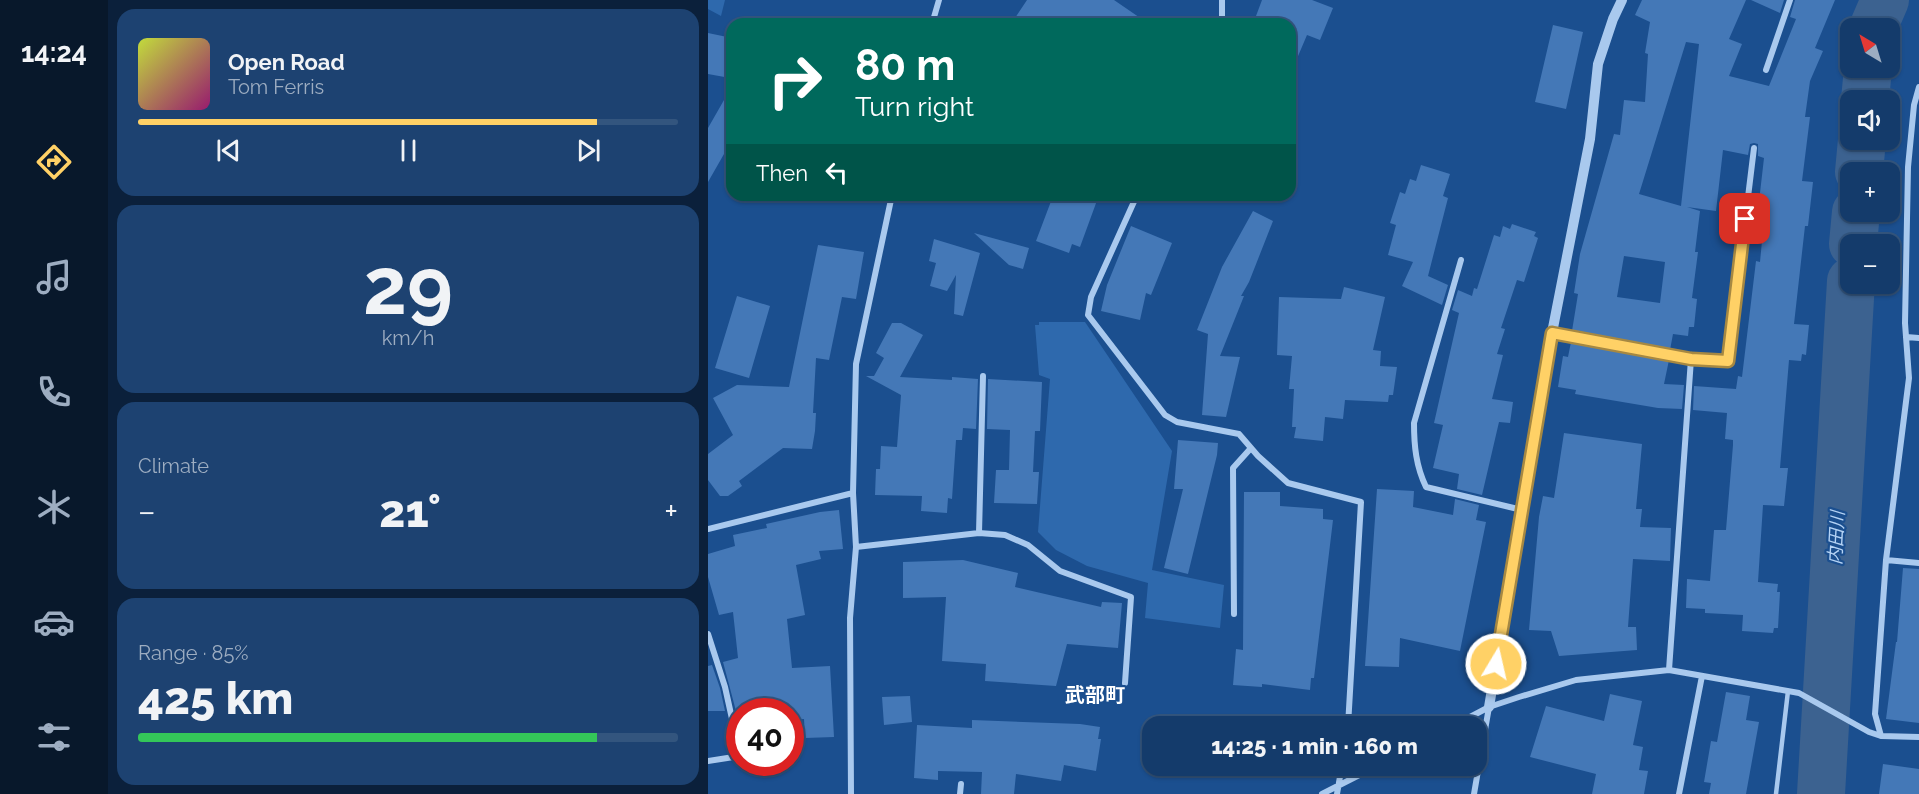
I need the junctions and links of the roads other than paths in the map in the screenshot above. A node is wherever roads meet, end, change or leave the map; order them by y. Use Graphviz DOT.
graph roads {
  1 [pos="939,0"];
  2 [pos="1222,0"];
  3 [pos="1622,0"];
  4 [pos="1790,0"];
  5 [pos="934,18"];
  6 [pos="1222,18"];
  7 [pos="1766,70"];
  8 [pos="1919,87"];
  9 [pos="1754,148"];
  10 [pos="891,201"];
  11 [pos="1134,201"];
  12 [pos="1461,260"];
  13 [pos="1552,333"];
  14 [pos="1906,337"];
  15 [pos="1919,338"];
  16 [pos="1691,359"];
  17 [pos="983,376"];
  18 [pos="1251,448"];
  19 [pos="853,493"];
  20 [pos="1522,510"];
  21 [pos="708,529"];
  22 [pos="979,533"];
  23 [pos="856,547"];
  24 [pos="1886,560"];
  25 [pos="1919,563"];
  26 [pos="1234,614"];
  27 [pos="708,634"];
  28 [pos="1669,670"];
  29 [pos="1702,676"];
  30 [pos="1125,683"];
  31 [pos="1788,691"];
  32 [pos="727,698"];
  33 [pos="1489,707"];
  34 [pos="1349,716"];
  35 [pos="1472,716"];
  36 [pos="1881,736"];
  37 [pos="1919,737"];
  38 [pos="726,758"];
  39 [pos="708,761"];
  40 [pos="1340,776"];
  41 [pos="1361,776"];
  42 [pos="961,784"];
  43 [pos="1337,791"];
  44 [pos="851,794"];
  45 [pos="960,794"];
  46 [pos="1322,794"];
  47 [pos="1474,794"];
  48 [pos="1678,794"];
  49 [pos="1776,794"];
  1 -- 5 [label="street"];
  2 -- 6 [label="street"];
  3 -- 13 [label="street"];
  4 -- 7 [label="street"];
  8 -- 14 [label="street"];
  9 -- 16 [label="street"];
  10 -- 19 [label="street"];
  11 -- 18 [label="street"];
  12 -- 20 [label="street"];
  13 -- 16 [label="street"];
  13 -- 20 [label="street"];
  14 -- 15 [label="street"];
  14 -- 24 [label="street"];
  16 -- 28 [label="street"];
  17 -- 22 [label="street"];
  18 -- 26 [label="street"];
  18 -- 34 [label="street"];
  19 -- 21 [label="street"];
  19 -- 23 [label="street"];
  20 -- 33 [label="street"];
  22 -- 23 [label="street"];
  22 -- 30 [label="street"];
  23 -- 44 [label="street"];
  24 -- 25 [label="street"];
  24 -- 36 [label="street"];
  27 -- 32 [label="street"];
  28 -- 29 [label="street"];
  28 -- 33 [label="street"];
  29 -- 31 [label="street"];
  29 -- 48 [label="street"];
  31 -- 36 [label="street"];
  31 -- 49 [label="lane"];
  33 -- 35 [label="street"];
  33 -- 47 [label="street"];
  36 -- 37 [label="street"];
  38 -- 39 [label="street"];
  40 -- 43 [label="street"];
  41 -- 43 [label="street"];
  42 -- 45 [label="street"];
  43 -- 46 [label="street"];
}
